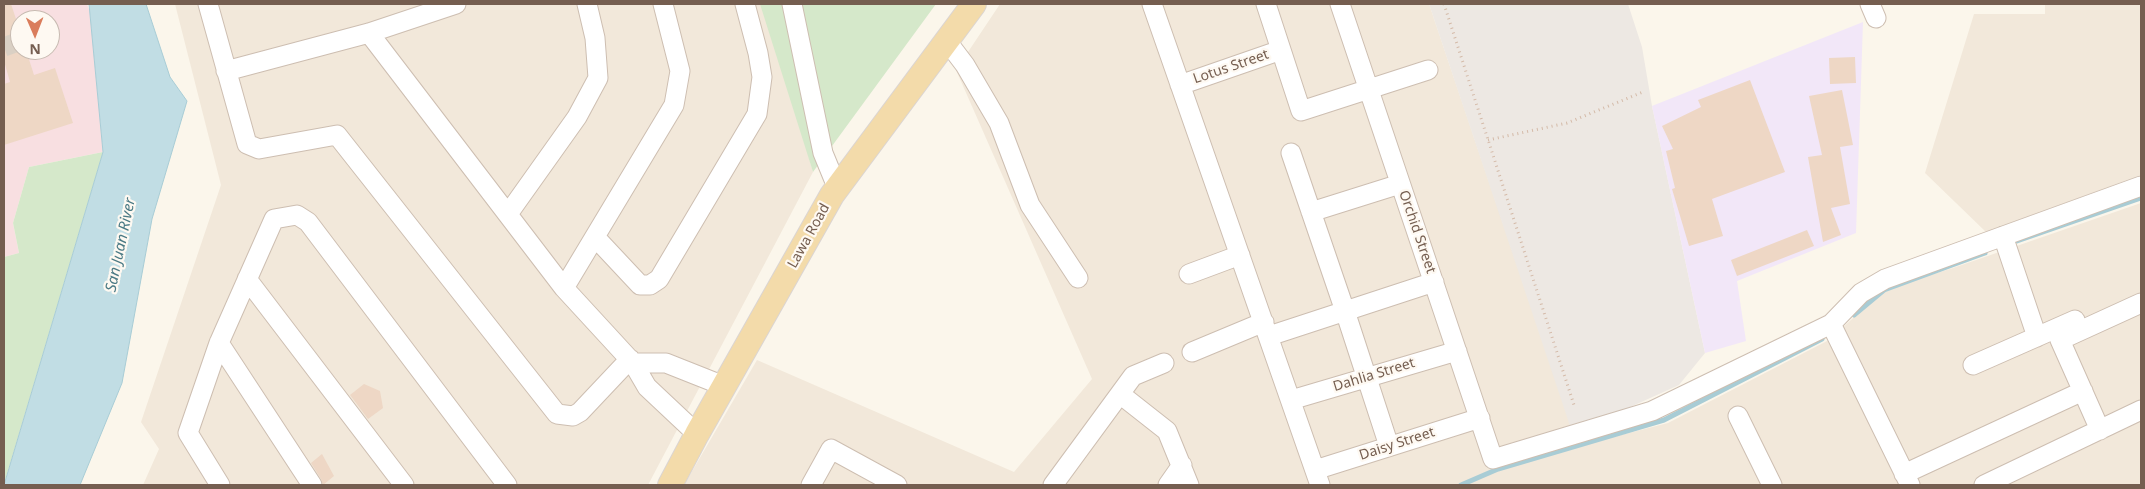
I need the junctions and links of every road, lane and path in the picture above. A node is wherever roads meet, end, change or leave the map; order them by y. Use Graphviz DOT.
graph roads {
  1 [pos="208,4"];
  2 [pos="456,4"];
  3 [pos="587,4"];
  4 [pos="664,4"];
  5 [pos="745,4"];
  6 [pos="792,4"];
  7 [pos="974,4"];
  8 [pos="1152,4"];
  9 [pos="1266,4"];
  10 [pos="1340,4"];
  11 [pos="1444,4"];
  12 [pos="426,8"];
  13 [pos="369,33"];
  14 [pos="946,40"];
  15 [pos="1281,50"];
  16 [pos="1428,70"];
  17 [pos="226,71"];
  18 [pos="1180,85"];
  19 [pos="1369,90"];
  20 [pos="1643,92"];
  21 [pos="1488,140"];
  22 [pos="1290,153"];
  23 [pos="1400,184"];
  24 [pos="2141,186"];
  25 [pos="837,187"];
  26 [pos="1311,212"];
  27 [pos="508,214"];
  28 [pos="2003,236"];
  29 [pos="595,237"];
  30 [pos="1240,255"];
  31 [pos="1189,274"];
  32 [pos="1078,278"];
  33 [pos="247,279"];
  34 [pos="1434,282"];
  35 [pos="564,288"];
  36 [pos="2141,303"];
  37 [pos="1345,311"];
  38 [pos="2088,314"];
  39 [pos="1831,324"];
  40 [pos="1266,329"];
  41 [pos="2037,337"];
  42 [pos="219,343"];
  43 [pos="1457,351"];
  44 [pos="1192,352"];
  45 [pos="631,361"];
  46 [pos="1164,363"];
  47 [pos="1973,365"];
  48 [pos="1366,377"];
  49 [pos="724,386"];
  50 [pos="2083,391"];
  51 [pos="1120,394"];
  52 [pos="1291,400"];
  53 [pos="1574,405"];
  54 [pos="2141,410"];
  55 [pos="1738,416"];
  56 [pos="1480,418"];
  57 [pos="2100,430"];
  58 [pos="696,434"];
  59 [pos="1389,446"];
  60 [pos="1182,465"];
  61 [pos="1317,478"];
  62 [pos="1907,480"];
  63 [pos="220,485"];
  64 [pos="312,485"];
  65 [pos="404,485"];
  66 [pos="507,485"];
  67 [pos="670,485"];
  68 [pos="811,485"];
  69 [pos="898,485"];
  70 [pos="1053,485"];
  71 [pos="1168,485"];
  72 [pos="1189,485"];
  73 [pos="1772,485"];
  74 [pos="1984,485"];
  1 -- 17 [label="street"];
  2 -- 12 [label="street"];
  3 -- 27 [label="street"];
  4 -- 29 [label="street"];
  5 -- 29 [label="street"];
  6 -- 25 [label="street"];
  7 -- 14 [label="main road, Lawa Road"];
  8 -- 18 [label="street"];
  9 -- 15 [label="street"];
  10 -- 19 [label="street, Orchid Street"];
  11 -- 21 [label="path"];
  12 -- 13 [label="street"];
  13 -- 17 [label="street"];
  13 -- 27 [label="street"];
  14 -- 25 [label="main road, Lawa Road"];
  14 -- 32 [label="street"];
  15 -- 18 [label="street, Lotus Street"];
  15 -- 19 [label="street"];
  16 -- 19 [label="street"];
  17 -- 45 [label="street"];
  18 -- 30 [label="street"];
  19 -- 23 [label="street, Orchid Street"];
  20 -- 21 [label="path"];
  21 -- 53 [label="path"];
  22 -- 26 [label="street"];
  23 -- 26 [label="street"];
  23 -- 34 [label="street, Orchid Street"];
  24 -- 28 [label="street"];
  25 -- 49 [label="main road, Lawa Road"];
  26 -- 37 [label="street"];
  27 -- 35 [label="street"];
  28 -- 39 [label="street"];
  28 -- 41 [label="street"];
  29 -- 35 [label="street"];
  30 -- 31 [label="street"];
  30 -- 40 [label="street"];
  33 -- 42 [label="street"];
  33 -- 65 [label="street"];
  33 -- 66 [label="street"];
  34 -- 37 [label="street"];
  34 -- 43 [label="street, Orchid Street"];
  35 -- 45 [label="street"];
  36 -- 50 [label="street"];
  37 -- 40 [label="street"];
  37 -- 48 [label="street"];
  38 -- 41 [label="street"];
  39 -- 56 [label="street, Orchid Street"];
  39 -- 62 [label="street"];
  40 -- 44 [label="street"];
  40 -- 52 [label="street"];
  41 -- 47 [label="street"];
  42 -- 63 [label="street"];
  42 -- 64 [label="street"];
  43 -- 48 [label="street, Dahlia Street"];
  43 -- 56 [label="street, Orchid Street"];
  45 -- 49 [label="street"];
  45 -- 58 [label="street"];
  46 -- 51 [label="street"];
  48 -- 52 [label="street, Dahlia Street"];
  48 -- 59 [label="street"];
  49 -- 58 [label="main road, Lawa Road"];
  50 -- 57 [label="street"];
  50 -- 62 [label="street"];
  51 -- 60 [label="street"];
  51 -- 70 [label="street"];
  52 -- 61 [label="street"];
  54 -- 57 [label="street"];
  55 -- 73 [label="street"];
  56 -- 59 [label="street, Daisy Street"];
  57 -- 74 [label="street"];
  58 -- 67 [label="main road, Lawa Road"];
  59 -- 61 [label="street, Daisy Street"];
  60 -- 71 [label="street"];
  60 -- 72 [label="street"];
  68 -- 69 [label="street"];
}
